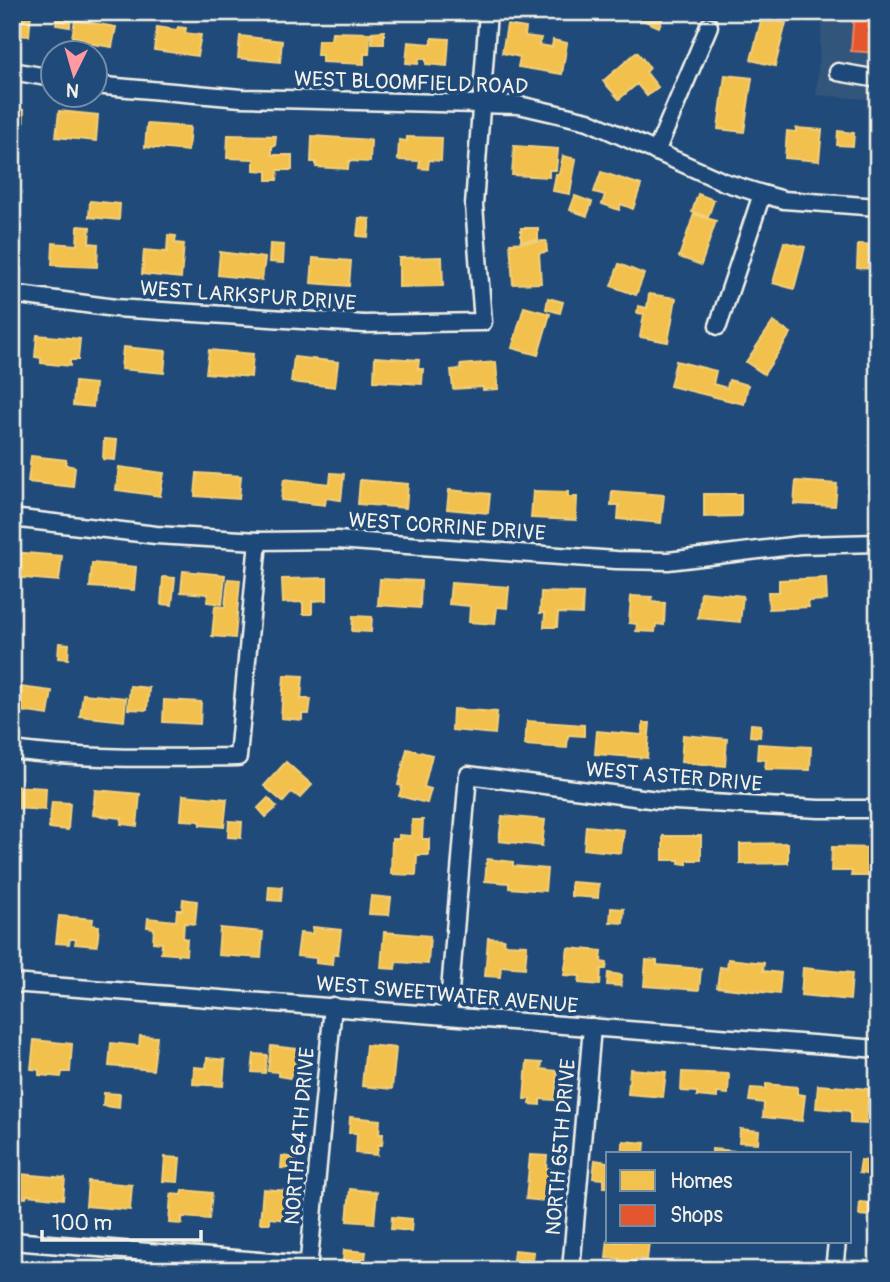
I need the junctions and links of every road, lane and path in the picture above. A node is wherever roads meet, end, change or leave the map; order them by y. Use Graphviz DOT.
graph roads {
  1 [pos="488,12"];
  2 [pos="709,26"];
  3 [pos="12,71"];
  4 [pos="838,72"];
  5 [pos="38,76"];
  6 [pos="878,79"];
  7 [pos="108,86"];
  8 [pos="481,103"];
  9 [pos="656,152"];
  10 [pos="762,194"];
  11 [pos="878,207"];
  12 [pos="12,294"];
  13 [pos="718,326"];
  14 [pos="12,518"];
  15 [pos="258,541"];
  16 [pos="878,543"];
  17 [pos="12,750"];
  18 [pos="878,809"];
  19 [pos="12,983"];
  20 [pos="333,1006"];
  21 [pos="448,1016"];
  22 [pos="592,1027"];
  23 [pos="878,1049"];
  24 [pos="12,1241"];
  25 [pos="837,1244"];
  26 [pos="309,1267"];
  27 [pos="571,1270"];
  28 [pos="834,1270"];
  1 -- 8 [label="street"];
  2 -- 9 [label="street"];
  3 -- 5 [label="street"];
  4 -- 6 [label="street"];
  7 -- 8 [label="street, WEST BLOOMFIELD ROAD"];
  8 -- 9 [label="street, WEST BLOOMFIELD ROAD"];
  8 -- 12 [label="street, WEST LARKSPUR DRIVE"];
  9 -- 10 [label="street, WEST BLOOMFIELD ROAD"];
  10 -- 11 [label="street, WEST BLOOMFIELD ROAD"];
  10 -- 13 [label="street"];
  14 -- 15 [label="street, WEST CORRINE DRIVE"];
  15 -- 16 [label="street, WEST CORRINE DRIVE"];
  15 -- 17 [label="street"];
  18 -- 21 [label="street, WEST ASTER DRIVE"];
  19 -- 20 [label="street, WEST SWEETWATER AVENUE"];
  20 -- 21 [label="street, WEST SWEETWATER AVENUE"];
  20 -- 26 [label="street, NORTH 64TH DRIVE"];
  21 -- 22 [label="street, WEST SWEETWATER AVENUE"];
  22 -- 23 [label="street, WEST SWEETWATER AVENUE"];
  22 -- 27 [label="street, NORTH 65TH DRIVE"];
  24 -- 26 [label="street"];
  25 -- 28 [label="street"];
}
